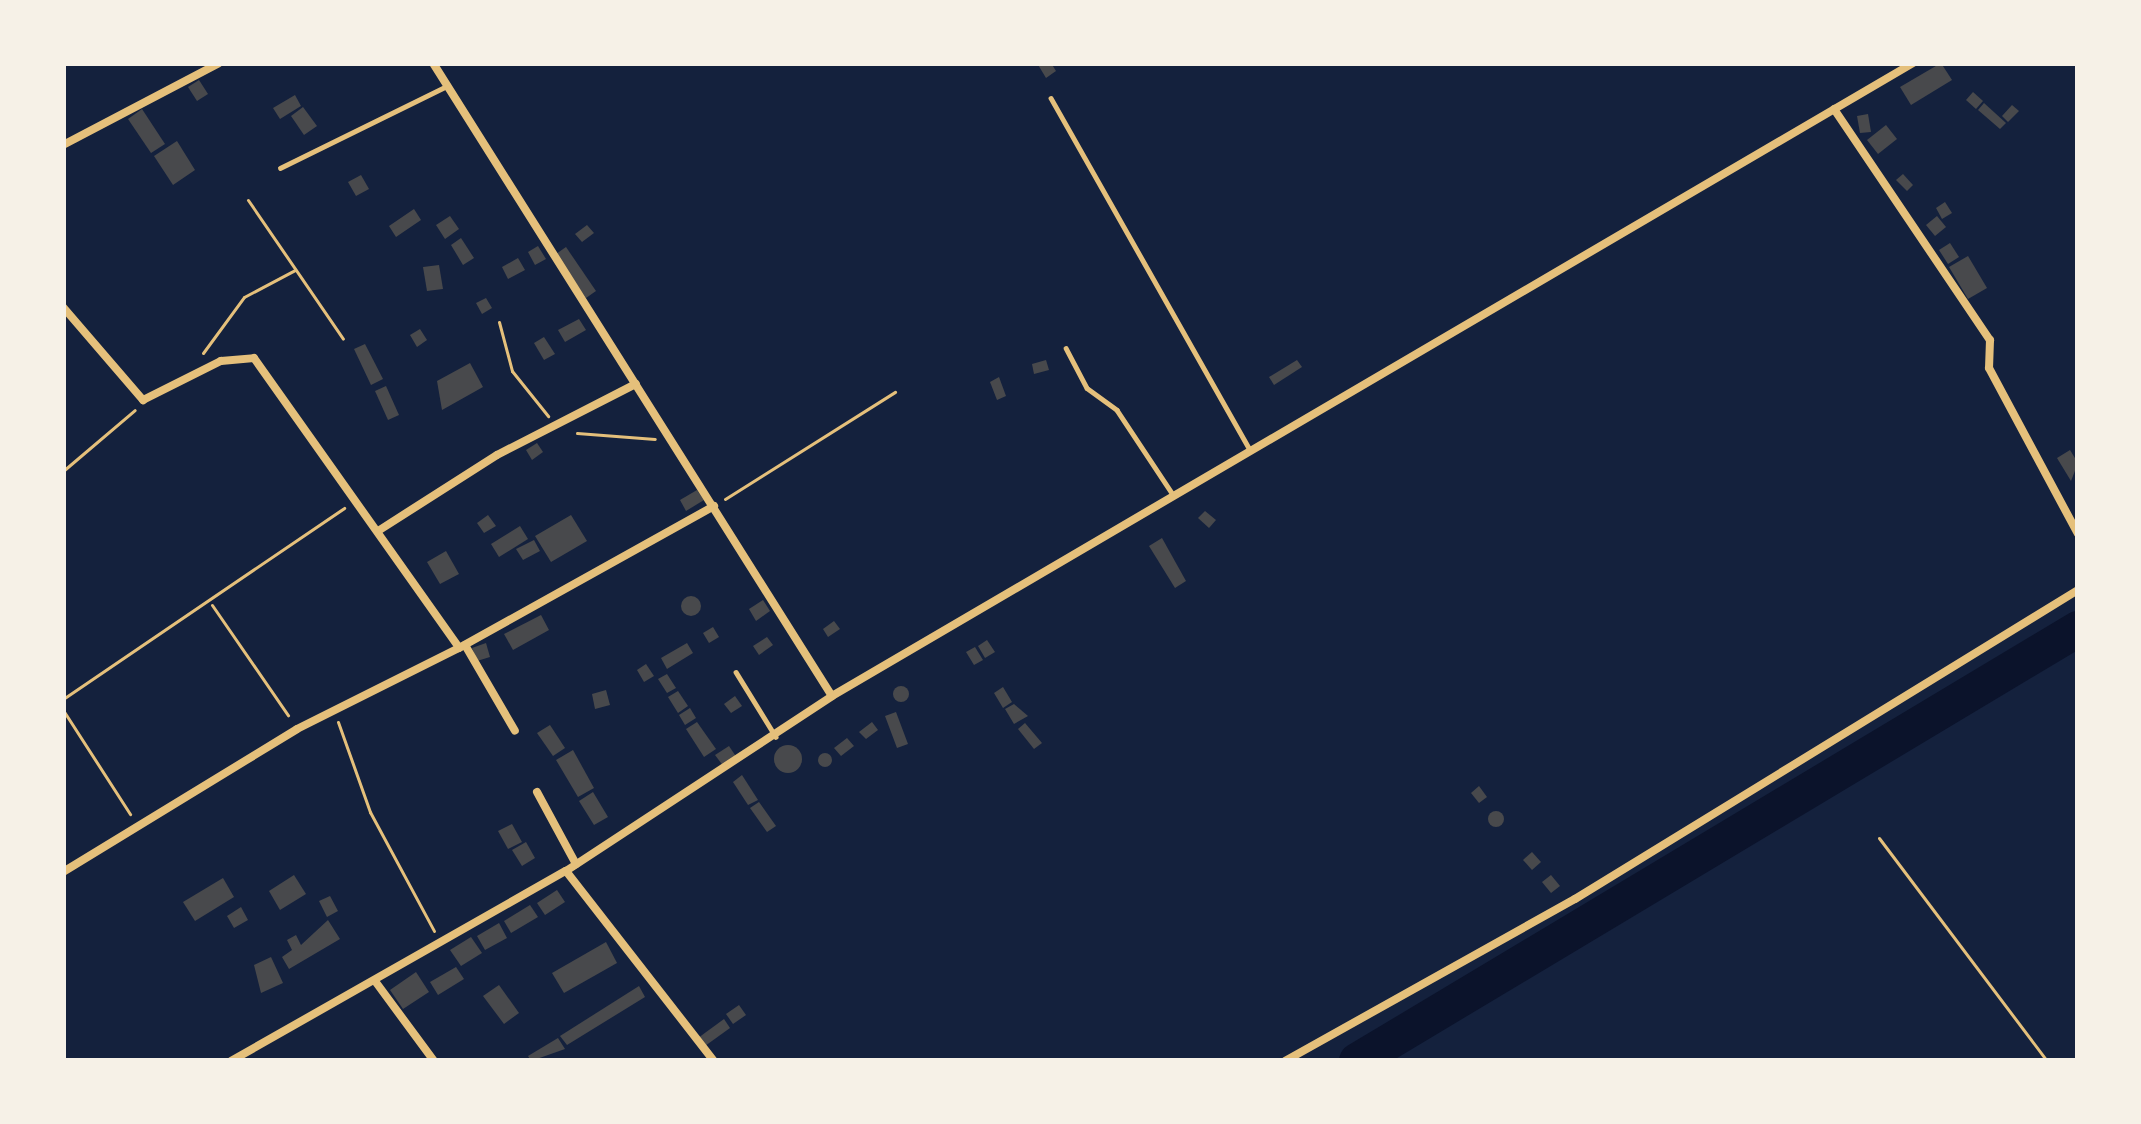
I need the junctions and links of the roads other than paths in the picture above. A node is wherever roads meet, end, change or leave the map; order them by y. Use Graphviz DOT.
graph roads {
  1 [pos="220,63"];
  2 [pos="433,63"];
  3 [pos="1913,63"];
  4 [pos="447,86"];
  5 [pos="1051,98"];
  6 [pos="1834,109"];
  7 [pos="63,145"];
  8 [pos="280,168"];
  9 [pos="63,307"];
  10 [pos="1066,348"];
  11 [pos="636,384"];
  12 [pos="1252,453"];
  13 [pos="1175,498"];
  14 [pos="714,506"];
  15 [pos="378,531"];
  16 [pos="2078,534"];
  17 [pos="2078,590"];
  18 [pos="462,646"];
  19 [pos="736,673"];
  20 [pos="832,696"];
  21 [pos="515,731"];
  22 [pos="776,737"];
  23 [pos="537,792"];
  24 [pos="576,865"];
  25 [pos="566,871"];
  26 [pos="63,872"];
  27 [pos="375,981"];
  28 [pos="231,1061"];
  29 [pos="434,1061"];
  30 [pos="714,1061"];
  31 [pos="1285,1061"];
  1 -- 7 [label="street"];
  2 -- 4 [label="street"];
  3 -- 6 [label="street"];
  4 -- 8 [label="lane"];
  4 -- 11 [label="street"];
  5 -- 12 [label="lane"];
  6 -- 12 [label="street"];
  6 -- 16 [label="street"];
  9 -- 15 [label="street"];
  10 -- 13 [label="lane"];
  11 -- 14 [label="street"];
  11 -- 15 [label="street"];
  12 -- 13 [label="street"];
  13 -- 20 [label="street"];
  14 -- 18 [label="street"];
  14 -- 20 [label="street"];
  15 -- 18 [label="street"];
  17 -- 31 [label="street"];
  18 -- 21 [label="street"];
  18 -- 26 [label="street"];
  19 -- 22 [label="lane"];
  20 -- 22 [label="street"];
  22 -- 24 [label="street"];
  23 -- 24 [label="street"];
  24 -- 25 [label="street"];
  25 -- 27 [label="street"];
  25 -- 30 [label="street"];
  27 -- 28 [label="street"];
  27 -- 29 [label="street"];
}
